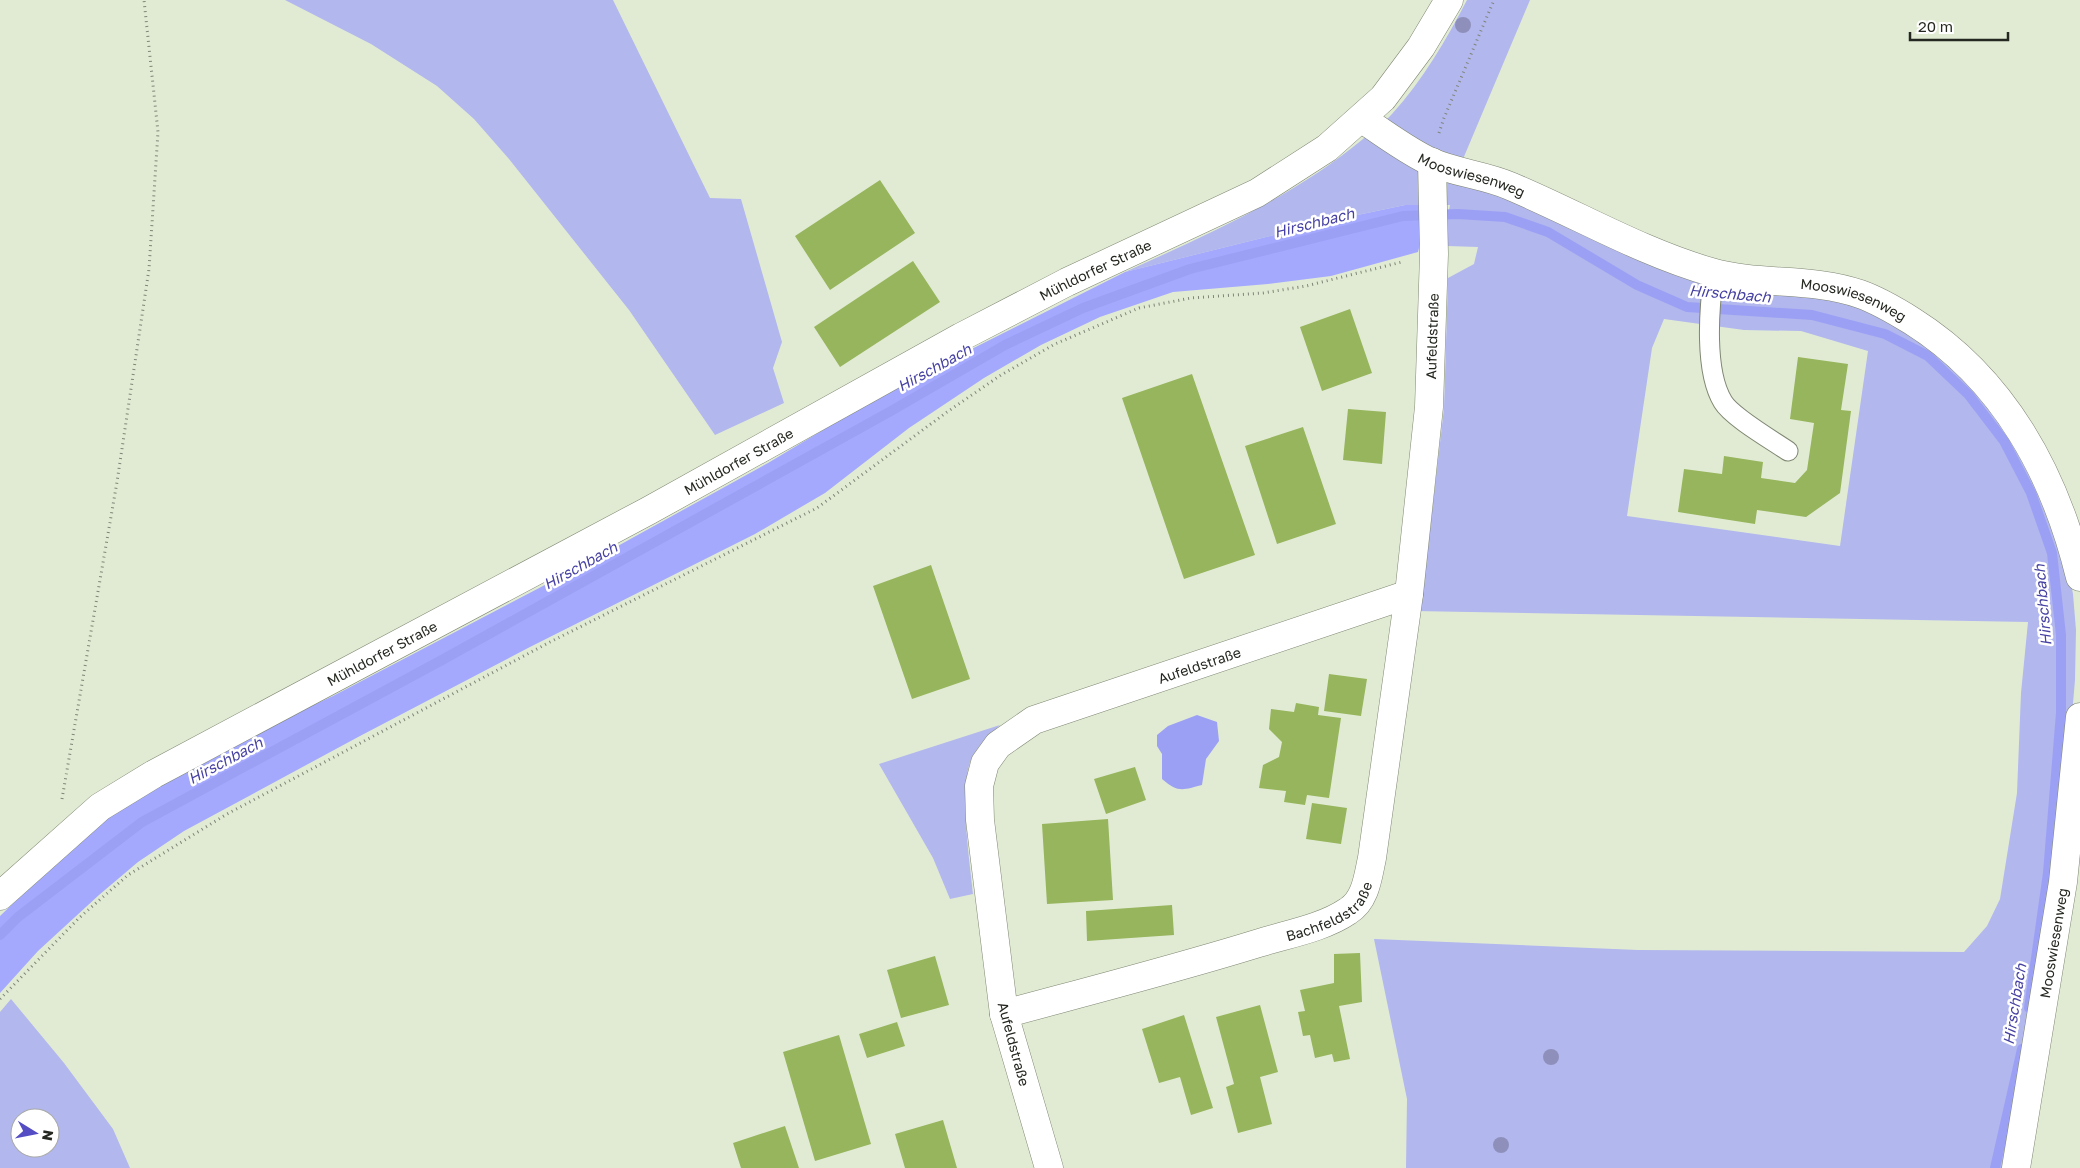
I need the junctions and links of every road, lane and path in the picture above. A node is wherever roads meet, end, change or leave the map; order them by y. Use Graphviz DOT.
graph roads {
  1 [pos="144,0"];
  2 [pos="1449,0"];
  3 [pos="1494,0"];
  4 [pos="1362,119"];
  5 [pos="1432,162"];
  6 [pos="1434,245"];
  7 [pos="1712,285"];
  8 [pos="1788,451"];
  9 [pos="2080,577"];
  10 [pos="1409,594"];
  11 [pos="2080,718"];
  12 [pos="59,841"];
  13 [pos="0,896"];
  14 [pos="0,999"];
  15 [pos="1004,1014"];
  16 [pos="1049,1168"];
  17 [pos="2016,1168"];
  1 -- 12 [label="path"];
  2 -- 4 [label="street, Mühldorfer Straße"];
  3 -- 5 [label="path"];
  4 -- 5 [label="street, Mooswiesenweg"];
  4 -- 12 [label="street, Mühldorfer Straße"];
  5 -- 6 [label="street, Aufeldstraße"];
  5 -- 7 [label="street, Mooswiesenweg"];
  6 -- 10 [label="street, Aufeldstraße"];
  6 -- 14 [label="path"];
  7 -- 8 [label="lane"];
  7 -- 9 [label="street, Mooswiesenweg"];
  10 -- 15 [label="street, Bachfeldstraße"];
  10 -- 15 [label="street, Aufeldstraße"];
  11 -- 17 [label="street, Mooswiesenweg"];
  12 -- 13 [label="street, Mühldorfer Straße"];
  15 -- 16 [label="street, Aufeldstraße"];
}
